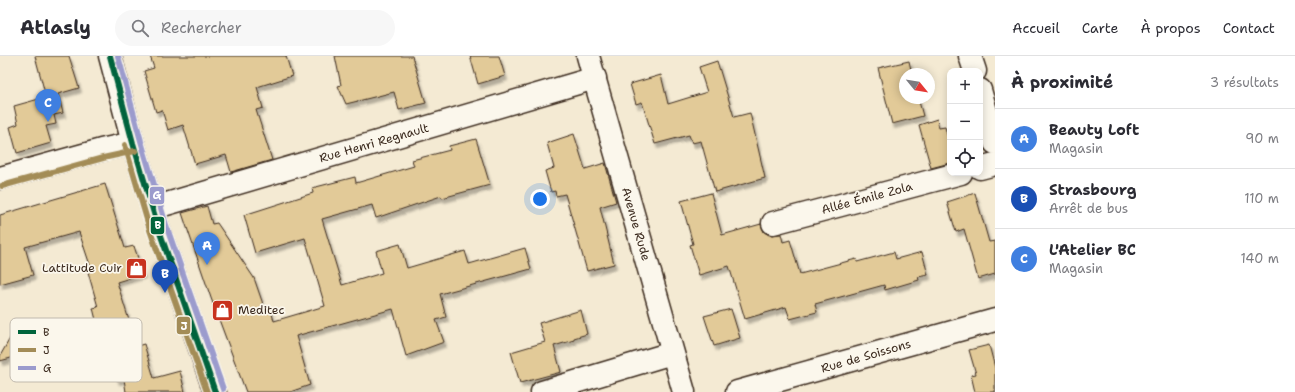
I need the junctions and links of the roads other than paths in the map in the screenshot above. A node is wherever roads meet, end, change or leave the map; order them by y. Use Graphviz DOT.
graph roads {
  1 [pos="110,56"];
  2 [pos="588,56"];
  3 [pos="970,56"];
  4 [pos="974,68"];
  5 [pos="594,78"];
  6 [pos="983,101"];
  7 [pos="133,143"];
  8 [pos="995,144"];
  9 [pos="995,164"];
  10 [pos="983,167"];
  11 [pos="950,176"];
  12 [pos="0,178"];
  13 [pos="153,208"];
  14 [pos="773,223"];
  15 [pos="995,320"];
  16 [pos="672,353"];
  17 [pos="215,392"];
  18 [pos="542,392"];
  19 [pos="684,392"];
  20 [pos="737,392"];
  1 -- 7 [label="street"];
  2 -- 5 [label="street, Avenue Rude"];
  3 -- 4 [label="street"];
  5 -- 13 [label="street, Rue Henri Regnault"];
  5 -- 16 [label="street, Avenue Rude"];
  6 -- 8 [label="street"];
  7 -- 12 [label="street"];
  7 -- 13 [label="street"];
  9 -- 10 [label="street"];
  11 -- 14 [label="street, Allée Émile Zola"];
  13 -- 17 [label="street"];
  15 -- 20 [label="street, Rue de Soissons"];
  16 -- 18 [label="street"];
  16 -- 19 [label="street, Avenue Rude"];
}
